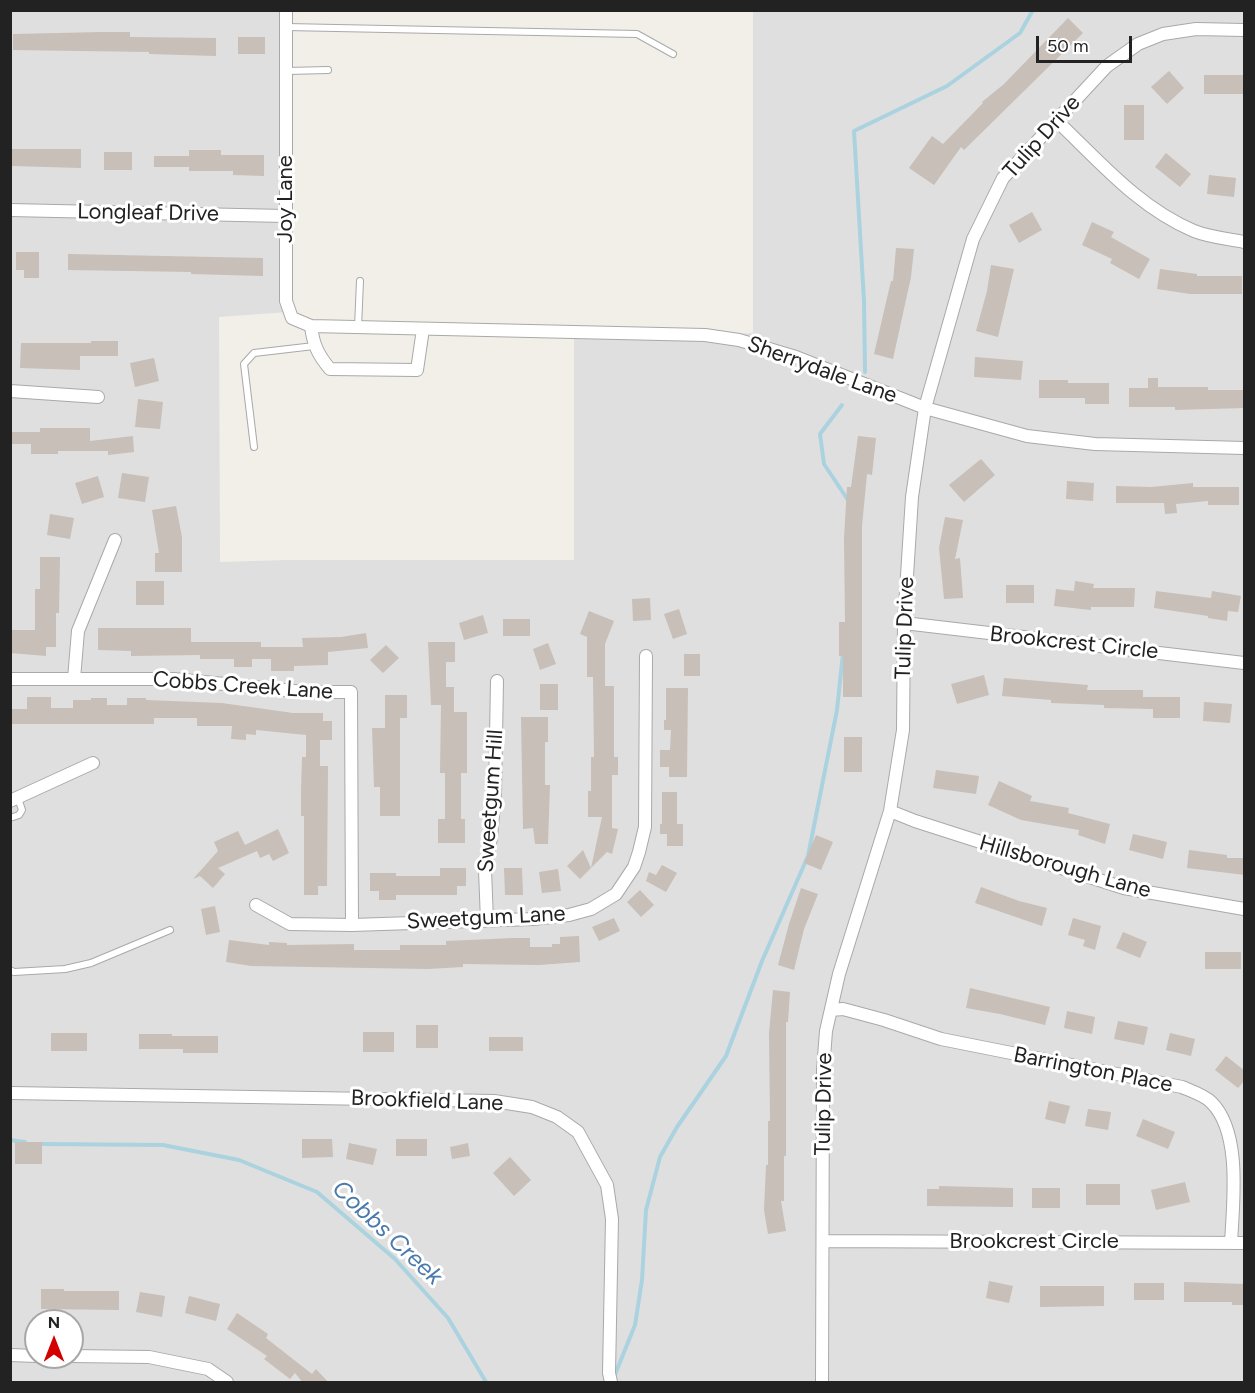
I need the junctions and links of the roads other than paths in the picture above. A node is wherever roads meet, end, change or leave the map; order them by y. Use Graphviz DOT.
graph roads {
  1 [pos="286,10"];
  2 [pos="286,27"];
  3 [pos="1245,30"];
  4 [pos="673,54"];
  5 [pos="286,70"];
  6 [pos="328,70"];
  7 [pos="1057,121"];
  8 [pos="10,210"];
  9 [pos="285,216"];
  10 [pos="1245,242"];
  11 [pos="360,281"];
  12 [pos="311,326"];
  13 [pos="358,327"];
  14 [pos="423,329"];
  15 [pos="315,346"];
  16 [pos="10,391"];
  17 [pos="98,397"];
  18 [pos="925,408"];
  19 [pos="254,447"];
  20 [pos="1245,448"];
  21 [pos="115,540"];
  22 [pos="904,623"];
  23 [pos="646,656"];
  24 [pos="1245,663"];
  25 [pos="10,679"];
  26 [pos="74,679"];
  27 [pos="497,681"];
  28 [pos="93,763"];
  29 [pos="14,799"];
  30 [pos="890,811"];
  31 [pos="10,818"];
  32 [pos="256,904"];
  33 [pos="1245,909"];
  34 [pos="487,921"];
  35 [pos="352,925"];
  36 [pos="170,930"];
  37 [pos="10,970"];
  38 [pos="831,1010"];
  39 [pos="10,1093"];
  40 [pos="823,1241"];
  41 [pos="1231,1243"];
  42 [pos="1245,1243"];
  43 [pos="84,1356"];
  44 [pos="227,1383"];
  45 [pos="611,1383"];
  46 [pos="822,1383"];
  1 -- 2 [label="street, Joy Lane"];
  2 -- 4 [label="lane"];
  2 -- 5 [label="street, Joy Lane"];
  3 -- 7 [label="street, Tulip Drive"];
  5 -- 6 [label="lane"];
  5 -- 9 [label="street, Joy Lane"];
  7 -- 10 [label="street"];
  7 -- 18 [label="street, Tulip Drive"];
  8 -- 9 [label="street, Longleaf Drive"];
  9 -- 12 [label="street, Joy Lane"];
  11 -- 13 [label="lane"];
  12 -- 13 [label="street"];
  12 -- 15 [label="street"];
  13 -- 14 [label="street, Sherrydale Lane"];
  14 -- 15 [label="street"];
  14 -- 18 [label="street, Sherrydale Lane"];
  15 -- 19 [label="lane"];
  16 -- 17 [label="street"];
  18 -- 20 [label="street, Sherrydale Lane"];
  18 -- 22 [label="street, Tulip Drive"];
  21 -- 26 [label="street"];
  22 -- 24 [label="street, Brookcrest Circle"];
  22 -- 30 [label="street, Tulip Drive"];
  23 -- 34 [label="street, Sweetgum Lane"];
  25 -- 26 [label="street, Cobbs Creek Lane"];
  26 -- 35 [label="street, Cobbs Creek Lane"];
  27 -- 34 [label="street, Sweetgum Hill"];
  28 -- 29 [label="street"];
  29 -- 31 [label="lane"];
  30 -- 33 [label="street, Hillsborough Lane"];
  30 -- 38 [label="street, Tulip Drive"];
  32 -- 35 [label="street, Sweetgum Lane"];
  34 -- 35 [label="street, Sweetgum Lane"];
  36 -- 37 [label="lane"];
  38 -- 40 [label="street, Tulip Drive"];
  38 -- 41 [label="street, Barrington Place"];
  39 -- 45 [label="street, Brookfield Lane"];
  40 -- 41 [label="street, Brookcrest Circle"];
  40 -- 46 [label="street, Tulip Drive"];
  41 -- 42 [label="street, Brookcrest Circle"];
  43 -- 44 [label="street"];
}
